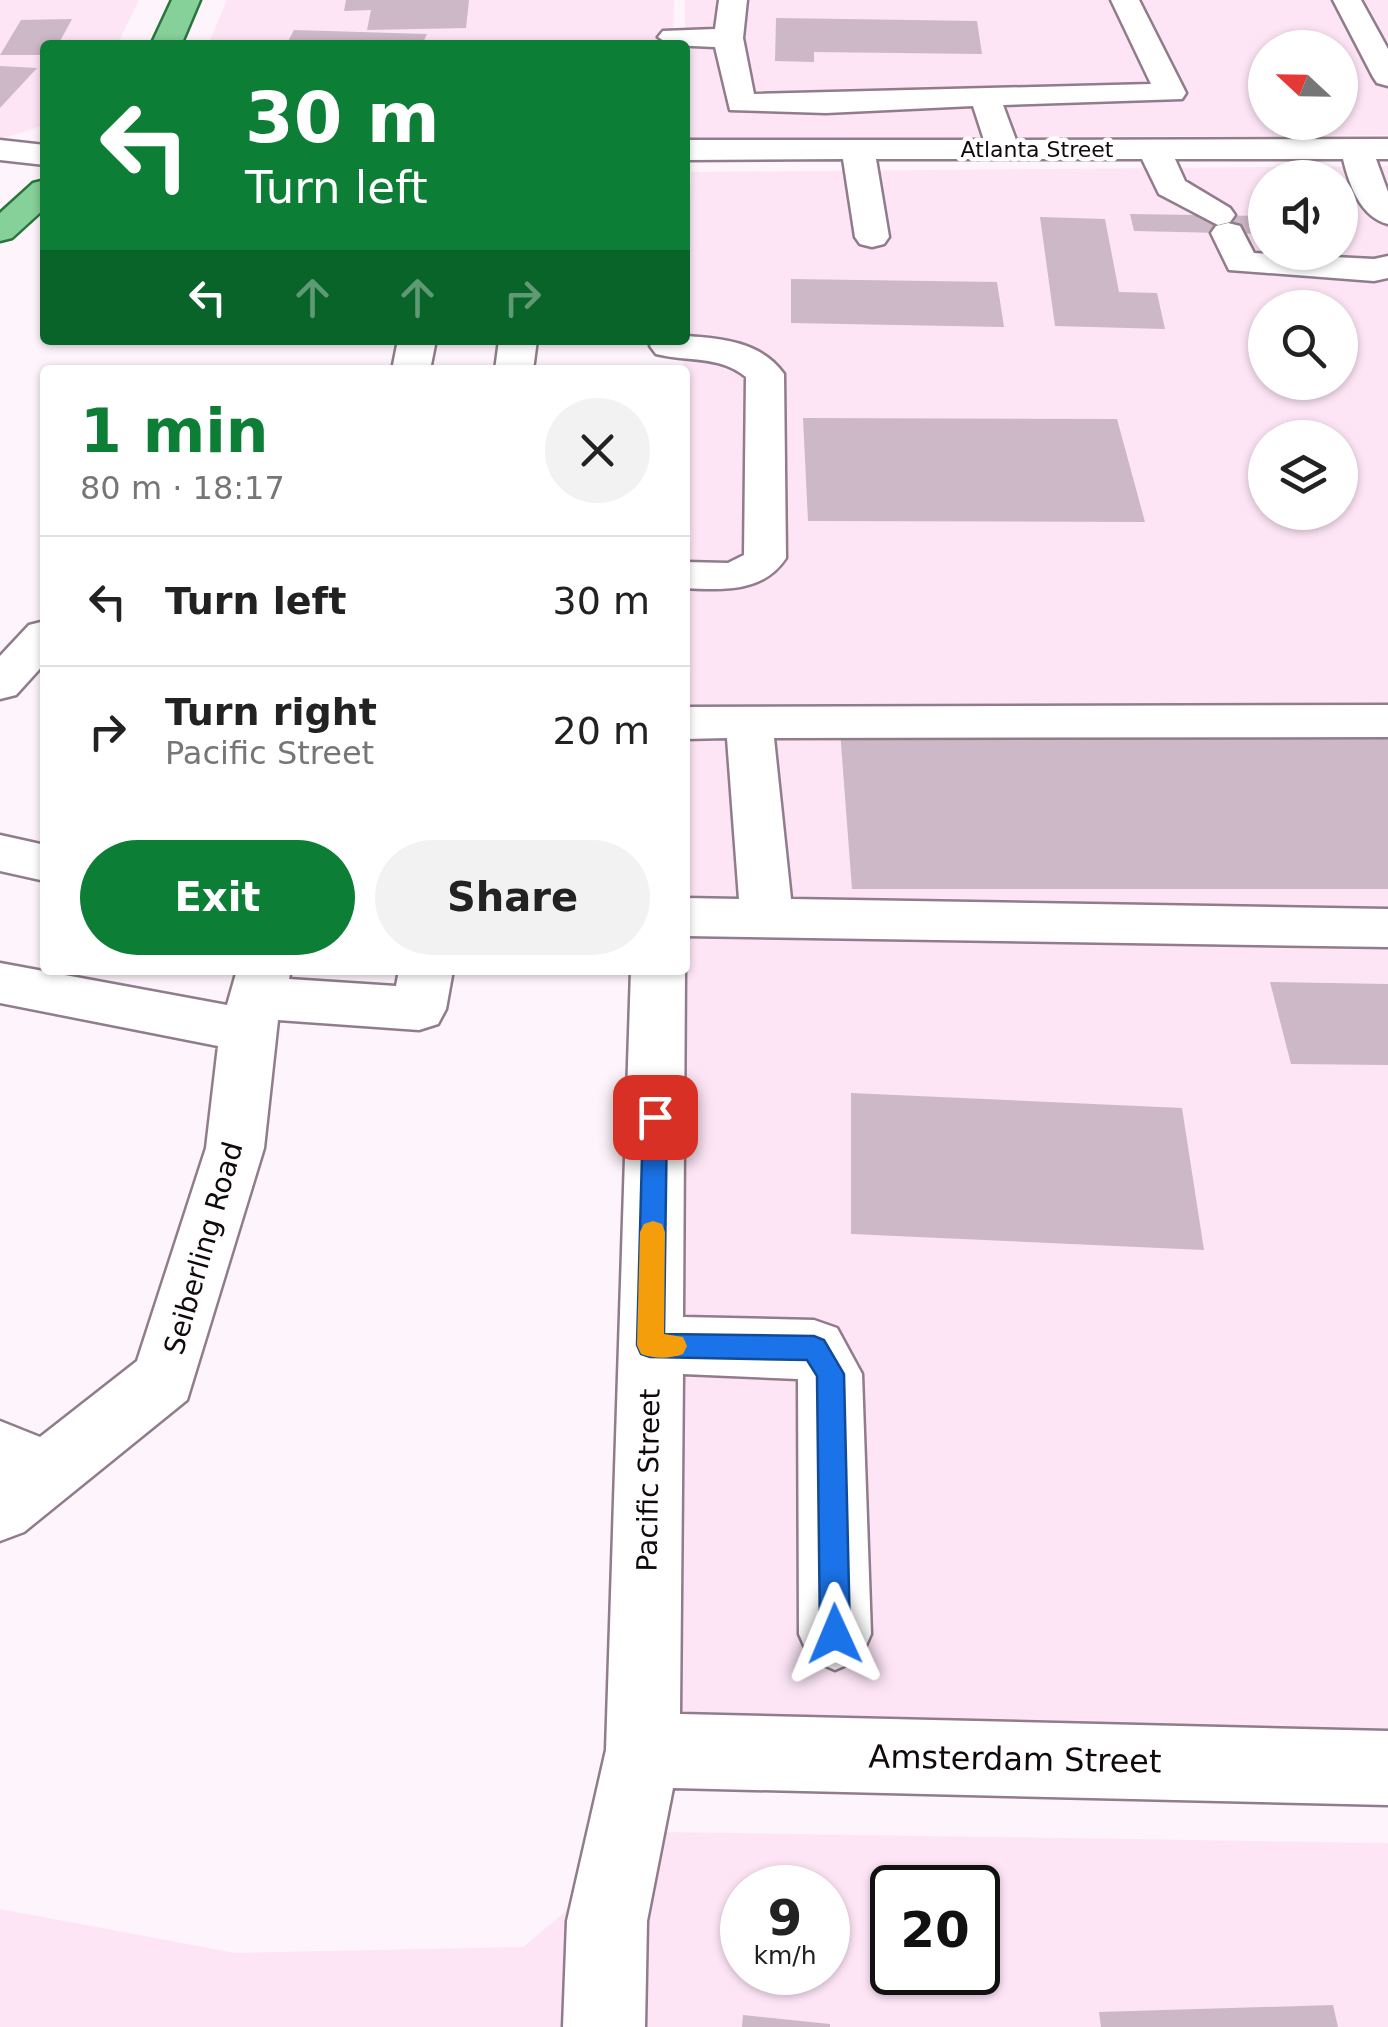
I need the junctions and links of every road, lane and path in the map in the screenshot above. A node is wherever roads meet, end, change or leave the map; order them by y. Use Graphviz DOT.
graph roads {
  1 [pos="186,0"];
  2 [pos="674,0"];
  3 [pos="733,0"];
  4 [pos="1125,0"];
  5 [pos="1347,0"];
  6 [pos="728,38"];
  7 [pos="168,40"];
  8 [pos="674,40"];
  9 [pos="690,40"];
  10 [pos="1388,78"];
  11 [pos="985,96"];
  12 [pos="1154,149"];
  13 [pos="1373,149"];
  14 [pos="0,150"];
  15 [pos="690,150"];
  16 [pos="858,150"];
  17 [pos="1003,150"];
  18 [pos="40,154"];
  19 [pos="0,183"];
  20 [pos="40,188"];
  21 [pos="40,194"];
  22 [pos="1388,214"];
  23 [pos="0,231"];
  24 [pos="872,237"];
  25 [pos="1388,267"];
  26 [pos="669,352"];
  27 [pos="690,575"];
  28 [pos="31,643"];
  29 [pos="0,684"];
  30 [pos="1388,721"];
  31 [pos="749,722"];
  32 [pos="690,723"];
  33 [pos="0,853"];
  34 [pos="40,862"];
  35 [pos="690,917"];
  36 [pos="767,918"];
  37 [pos="1388,928"];
  38 [pos="425,975"];
  39 [pos="658,975"];
  40 [pos="0,983"];
  41 [pos="256,999"];
  42 [pos="650,1345"];
  43 [pos="15,1478"];
  44 [pos="835,1634"];
  45 [pos="642,1750"];
  46 [pos="1388,1768"];
  47 [pos="604,2027"];
  1 -- 7 [label="main road"];
  2 -- 8 [label="street"];
  3 -- 6 [label="street"];
  4 -- 11 [label="street"];
  5 -- 10 [label="street"];
  6 -- 9 [label="street"];
  6 -- 11 [label="street"];
  11 -- 17 [label="street"];
  12 -- 13 [label="street, Atlanta Street"];
  12 -- 17 [label="street, Atlanta Street"];
  12 -- 25 [label="street"];
  13 -- 22 [label="street"];
  14 -- 18 [label="street"];
  15 -- 16 [label="street, Atlanta Street"];
  16 -- 17 [label="street, Atlanta Street"];
  16 -- 24 [label="street"];
  19 -- 20 [label="street"];
  21 -- 23 [label="main road"];
  26 -- 27 [label="street"];
  28 -- 29 [label="street"];
  30 -- 31 [label="street"];
  31 -- 32 [label="street"];
  31 -- 36 [label="street"];
  33 -- 34 [label="street"];
  35 -- 36 [label="street"];
  36 -- 37 [label="street"];
  38 -- 41 [label="street"];
  39 -- 42 [label="street, Pacific Street"];
  40 -- 41 [label="street"];
  41 -- 43 [label="street, Seiberling Road"];
  42 -- 44 [label="street"];
  42 -- 45 [label="street, Pacific Street"];
  45 -- 46 [label="street, Amsterdam Street"];
  45 -- 47 [label="street, Pacific Street"];
}
